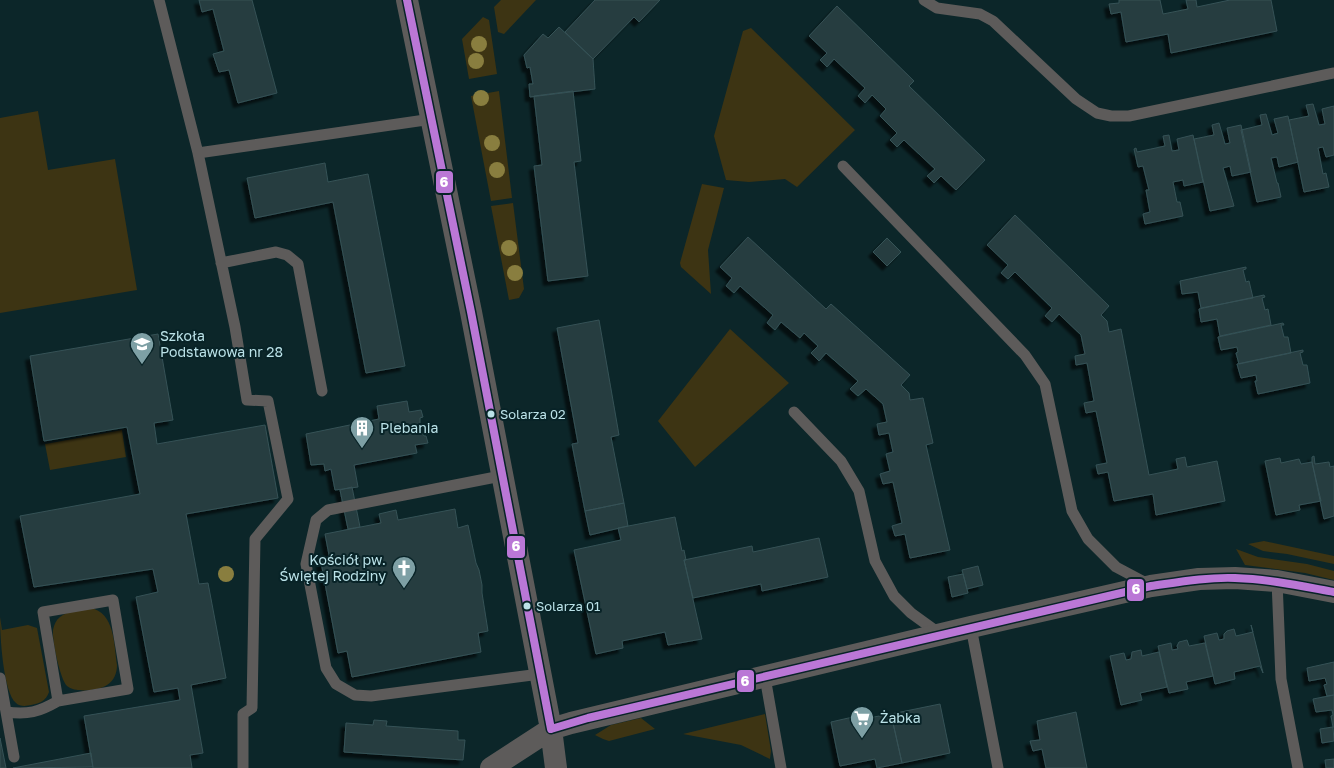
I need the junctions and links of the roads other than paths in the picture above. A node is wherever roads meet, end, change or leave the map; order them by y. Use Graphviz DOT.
graph roads {
  1 [pos="159,0"];
  2 [pos="407,0"];
  3 [pos="924,0"];
  4 [pos="1334,73"];
  5 [pos="432,119"];
  6 [pos="198,153"];
  7 [pos="843,166"];
  8 [pos="221,263"];
  9 [pos="322,391"];
  10 [pos="794,412"];
  11 [pos="501,476"];
  12 [pos="1277,580"];
  13 [pos="1151,586"];
  14 [pos="1334,592"];
  15 [pos="971,627"];
  16 [pos="940,634"];
  17 [pos="540,674"];
  18 [pos="765,676"];
  19 [pos="0,678"];
  20 [pos="58,701"];
  21 [pos="6,712"];
  22 [pos="550,729"];
  23 [pos="14,756"];
  24 [pos="243,768"];
  25 [pos="491,768"];
  26 [pos="556,768"];
  27 [pos="781,768"];
  28 [pos="998,768"];
  29 [pos="1298,768"];
  1 -- 6 [label="lane"];
  2 -- 5 [label="street"];
  3 -- 4 [label="lane"];
  5 -- 6 [label="lane"];
  5 -- 11 [label="street"];
  6 -- 8 [label="lane"];
  7 -- 13 [label="lane"];
  8 -- 9 [label="lane"];
  8 -- 24 [label="lane"];
  10 -- 16 [label="lane"];
  11 -- 17 [label="street"];
  11 -- 17 [label="lane"];
  12 -- 13 [label="street"];
  12 -- 14 [label="street"];
  12 -- 29 [label="lane"];
  13 -- 15 [label="street"];
  15 -- 16 [label="street"];
  15 -- 28 [label="lane"];
  16 -- 18 [label="street"];
  17 -- 22 [label="street"];
  18 -- 22 [label="street"];
  18 -- 27 [label="lane"];
  19 -- 21 [label="lane"];
  20 -- 20 [label="lane"];
  20 -- 21 [label="lane"];
  21 -- 23 [label="lane"];
  22 -- 25 [label="street"];
  22 -- 26 [label="street"];
}
